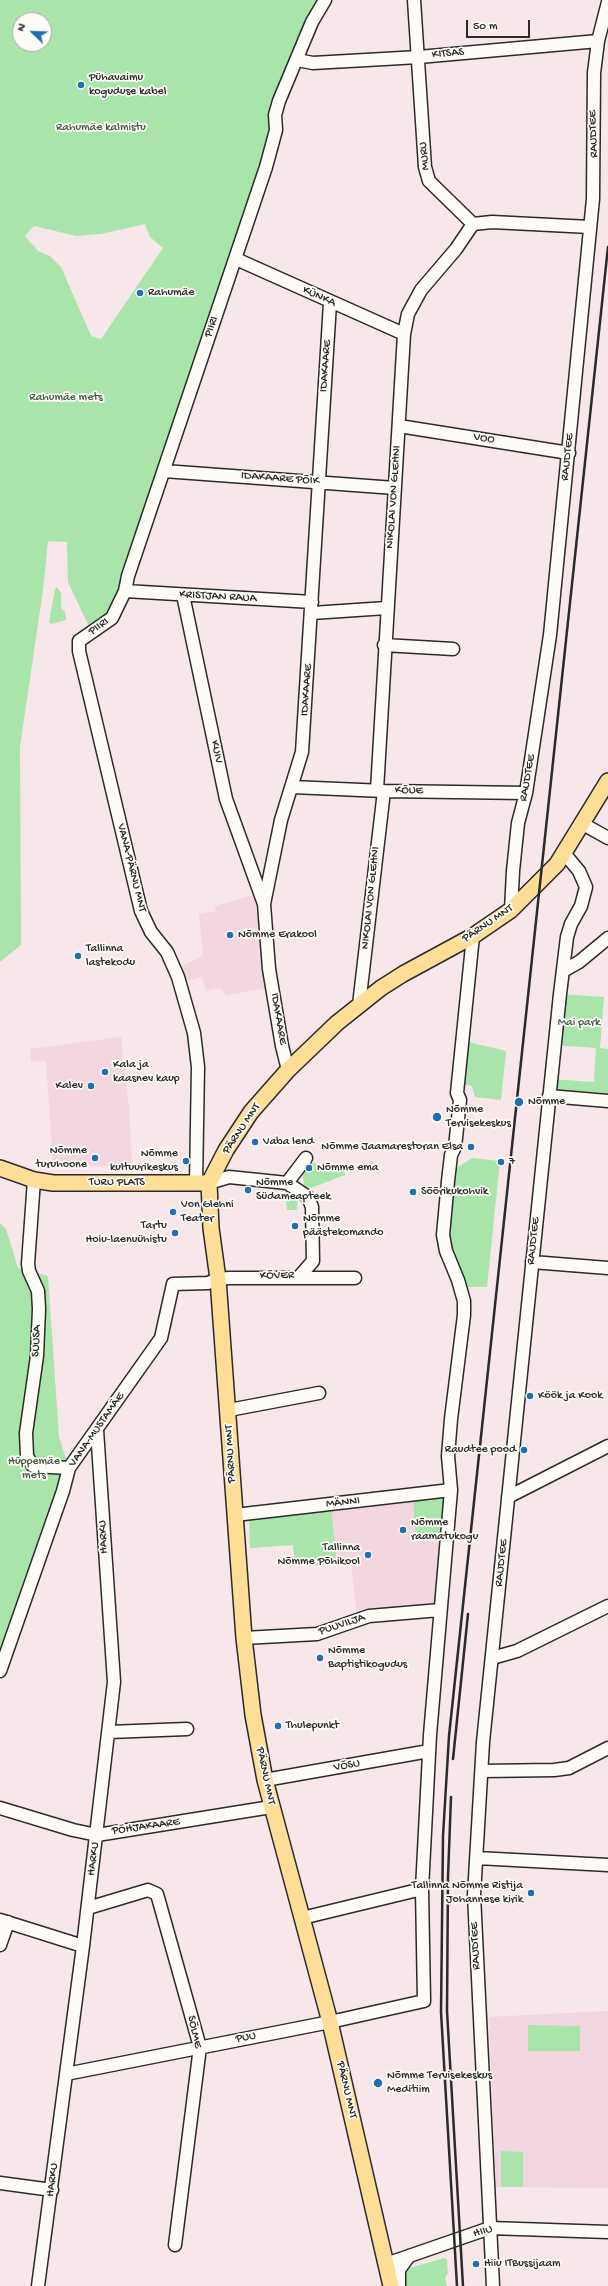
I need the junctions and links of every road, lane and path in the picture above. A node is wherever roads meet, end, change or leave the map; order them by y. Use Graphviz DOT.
graph roads {
  1 [pos="325,0"];
  2 [pos="414,0"];
  3 [pos="608,2"];
  4 [pos="598,41"];
  5 [pos="418,57"];
  6 [pos="297,60"];
  7 [pos="473,224"];
  8 [pos="590,227"];
  9 [pos="236,259"];
  10 [pos="330,303"];
  11 [pos="404,334"];
  12 [pos="399,426"];
  13 [pos="569,453"];
  14 [pos="164,471"];
  15 [pos="319,482"];
  16 [pos="395,488"];
  17 [pos="125,592"];
  18 [pos="183,595"];
  19 [pos="312,608"];
  20 [pos="386,608"];
  21 [pos="79,640"];
  22 [pos="384,646"];
  23 [pos="453,649"];
  24 [pos="608,781"];
  25 [pos="292,787"];
  26 [pos="380,791"];
  27 [pos="526,793"];
  28 [pos="583,824"];
  29 [pos="608,838"];
  30 [pos="564,852"];
  31 [pos="264,904"];
  32 [pos="512,910"];
  33 [pos="473,936"];
  34 [pos="608,938"];
  35 [pos="563,971"];
  36 [pos="359,1005"];
  37 [pos="288,1070"];
  38 [pos="549,1096"];
  39 [pos="608,1101"];
  40 [pos="306,1158"];
  41 [pos="0,1168"];
  42 [pos="29,1179"];
  43 [pos="203,1183"];
  44 [pos="287,1183"];
  45 [pos="532,1262"];
  46 [pos="608,1268"];
  47 [pos="299,1277"];
  48 [pos="355,1278"];
  49 [pos="218,1279"];
  50 [pos="319,1393"];
  51 [pos="229,1410"];
  52 [pos="97,1430"];
  53 [pos="608,1446"];
  54 [pos="69,1468"];
  55 [pos="451,1490"];
  56 [pos="508,1497"];
  57 [pos="235,1515"];
  58 [pos="608,1606"];
  59 [pos="440,1610"];
  60 [pos="244,1638"];
  61 [pos="492,1658"];
  62 [pos="0,1671"];
  63 [pos="187,1730"];
  64 [pos="109,1732"];
  65 [pos="608,1748"];
  66 [pos="429,1751"];
  67 [pos="482,1771"];
  68 [pos="265,1780"];
  69 [pos="271,1807"];
  70 [pos="0,1808"];
  71 [pos="97,1834"];
  72 [pos="477,1858"];
  73 [pos="608,1864"];
  74 [pos="422,1889"];
  75 [pos="88,1908"];
  76 [pos="302,1918"];
  77 [pos="4,1921"];
  78 [pos="0,1945"];
  79 [pos="83,1946"];
  80 [pos="330,2022"];
  81 [pos="200,2047"];
  82 [pos="66,2074"];
  83 [pos="0,2183"];
  84 [pos="52,2190"];
  85 [pos="490,2228"];
  86 [pos="608,2232"];
  87 [pos="175,2246"];
  88 [pos="410,2256"];
  89 [pos="386,2264"];
  90 [pos="38,2286"];
  91 [pos="391,2286"];
  92 [pos="399,2286"];
  93 [pos="493,2286"];
  1 -- 6 [label="street, PIIRI"];
  2 -- 5 [label="street, MURU"];
  3 -- 4 [label="street, RAUDTEE"];
  4 -- 5 [label="street, KITSAS"];
  4 -- 8 [label="street, RAUDTEE"];
  5 -- 6 [label="street, KITSAS"];
  5 -- 7 [label="street, MURU"];
  6 -- 9 [label="street, PIIRI"];
  7 -- 8 [label="street"];
  7 -- 11 [label="street, NIKOLAI VON GLEHNI"];
  8 -- 13 [label="street, RAUDTEE"];
  9 -- 10 [label="street, KÜNKA"];
  9 -- 14 [label="street, PIIRI"];
  10 -- 11 [label="street, KÜNKA"];
  10 -- 15 [label="street, IDAKAARE"];
  11 -- 12 [label="street, NIKOLAI VON GLEHNI"];
  12 -- 13 [label="street, VOO"];
  12 -- 16 [label="street, NIKOLAI VON GLEHNI"];
  13 -- 27 [label="street, RAUDTEE"];
  14 -- 15 [label="street, IDAKAARE PÕIK"];
  14 -- 17 [label="street, PIIRI"];
  15 -- 16 [label="street, IDAKAARE PÕIK"];
  15 -- 19 [label="street, IDAKAARE"];
  16 -- 20 [label="street, NIKOLAI VON GLEHNI"];
  17 -- 18 [label="street, KRISTJAN RAUA"];
  17 -- 21 [label="street, PIIRI"];
  18 -- 19 [label="street, KRISTJAN RAUA"];
  18 -- 31 [label="street, KUIV"];
  19 -- 20 [label="street, KRISTJAN RAUA"];
  19 -- 25 [label="street, IDAKAARE"];
  20 -- 22 [label="street, NIKOLAI VON GLEHNI"];
  21 -- 43 [label="street, VANA-PÄRNU MNT"];
  22 -- 23 [label="street"];
  22 -- 26 [label="street, NIKOLAI VON GLEHNI"];
  24 -- 28 [label="main road, PÄRNU MNT"];
  25 -- 26 [label="street, KÕUE"];
  25 -- 31 [label="street, IDAKAARE"];
  26 -- 27 [label="street, KÕUE"];
  26 -- 36 [label="street, NIKOLAI VON GLEHNI"];
  27 -- 32 [label="street, RAUDTEE"];
  28 -- 29 [label="street"];
  28 -- 30 [label="main road, PÄRNU MNT"];
  30 -- 32 [label="main road, PÄRNU MNT"];
  30 -- 35 [label="street, RAUDTEE"];
  31 -- 37 [label="street, IDAKAARE"];
  32 -- 33 [label="main road, PÄRNU MNT"];
  33 -- 36 [label="main road, PÄRNU MNT"];
  33 -- 55 [label="street"];
  34 -- 35 [label="street"];
  35 -- 38 [label="street, RAUDTEE"];
  36 -- 37 [label="main road, PÄRNU MNT"];
  37 -- 43 [label="main road, PÄRNU MNT"];
  38 -- 39 [label="street"];
  38 -- 45 [label="street, RAUDTEE"];
  40 -- 44 [label="street"];
  41 -- 42 [label="main road, TURU PLATS"];
  42 -- 43 [label="main road, TURU PLATS"];
  42 -- 54 [label="street, SUUSA"];
  43 -- 44 [label="street"];
  43 -- 49 [label="main road, PÄRNU MNT"];
  44 -- 47 [label="street, KÕVER"];
  45 -- 46 [label="street"];
  45 -- 56 [label="street, RAUDTEE"];
  47 -- 48 [label="street"];
  47 -- 49 [label="street, KÕVER"];
  49 -- 51 [label="main road, PÄRNU MNT"];
  49 -- 52 [label="street, VANA-MUSTAMÄE"];
  50 -- 51 [label="street"];
  51 -- 57 [label="main road, PÄRNU MNT"];
  52 -- 54 [label="street, VANA-MUSTAMÄE"];
  52 -- 64 [label="street, HARKU"];
  53 -- 56 [label="street"];
  54 -- 62 [label="street, VANA-MUSTAMÄE"];
  55 -- 57 [label="street, MÄNNI"];
  55 -- 59 [label="street"];
  56 -- 61 [label="street, RAUDTEE"];
  57 -- 60 [label="main road, PÄRNU MNT"];
  58 -- 61 [label="street"];
  59 -- 60 [label="street, PUUVILJA"];
  59 -- 66 [label="street"];
  60 -- 68 [label="main road, PÄRNU MNT"];
  61 -- 67 [label="street, RAUDTEE"];
  63 -- 64 [label="street"];
  64 -- 71 [label="street, HARKU"];
  65 -- 67 [label="street"];
  66 -- 68 [label="street, VÕSU"];
  66 -- 74 [label="street"];
  67 -- 72 [label="street, RAUDTEE"];
  68 -- 69 [label="main road, PÄRNU MNT"];
  69 -- 71 [label="street, PÕHJAKAARE"];
  69 -- 76 [label="main road, PÄRNU MNT"];
  70 -- 71 [label="street, PÕHJAKAARE"];
  71 -- 75 [label="street, HARKU"];
  72 -- 73 [label="street"];
  72 -- 85 [label="street, RAUDTEE"];
  74 -- 76 [label="street"];
  74 -- 80 [label="street, PUU"];
  75 -- 79 [label="street, HARKU"];
  75 -- 81 [label="street, SÕLME"];
  76 -- 80 [label="main road, PÄRNU MNT"];
  77 -- 78 [label="street"];
  77 -- 79 [label="street"];
  79 -- 82 [label="street, HARKU"];
  80 -- 81 [label="street, PUU"];
  80 -- 89 [label="main road, PÄRNU MNT"];
  81 -- 82 [label="street, PUU"];
  81 -- 87 [label="street, SÕLME"];
  82 -- 84 [label="street, HARKU"];
  83 -- 84 [label="street"];
  84 -- 90 [label="street, HARKU"];
  85 -- 86 [label="street, HIIU"];
  85 -- 88 [label="street, HIIU"];
  85 -- 93 [label="street, RAUDTEE"];
  88 -- 89 [label="street, HIIU"];
  88 -- 92 [label="street"];
  89 -- 91 [label="main road, PÄRNU MNT"];
}
